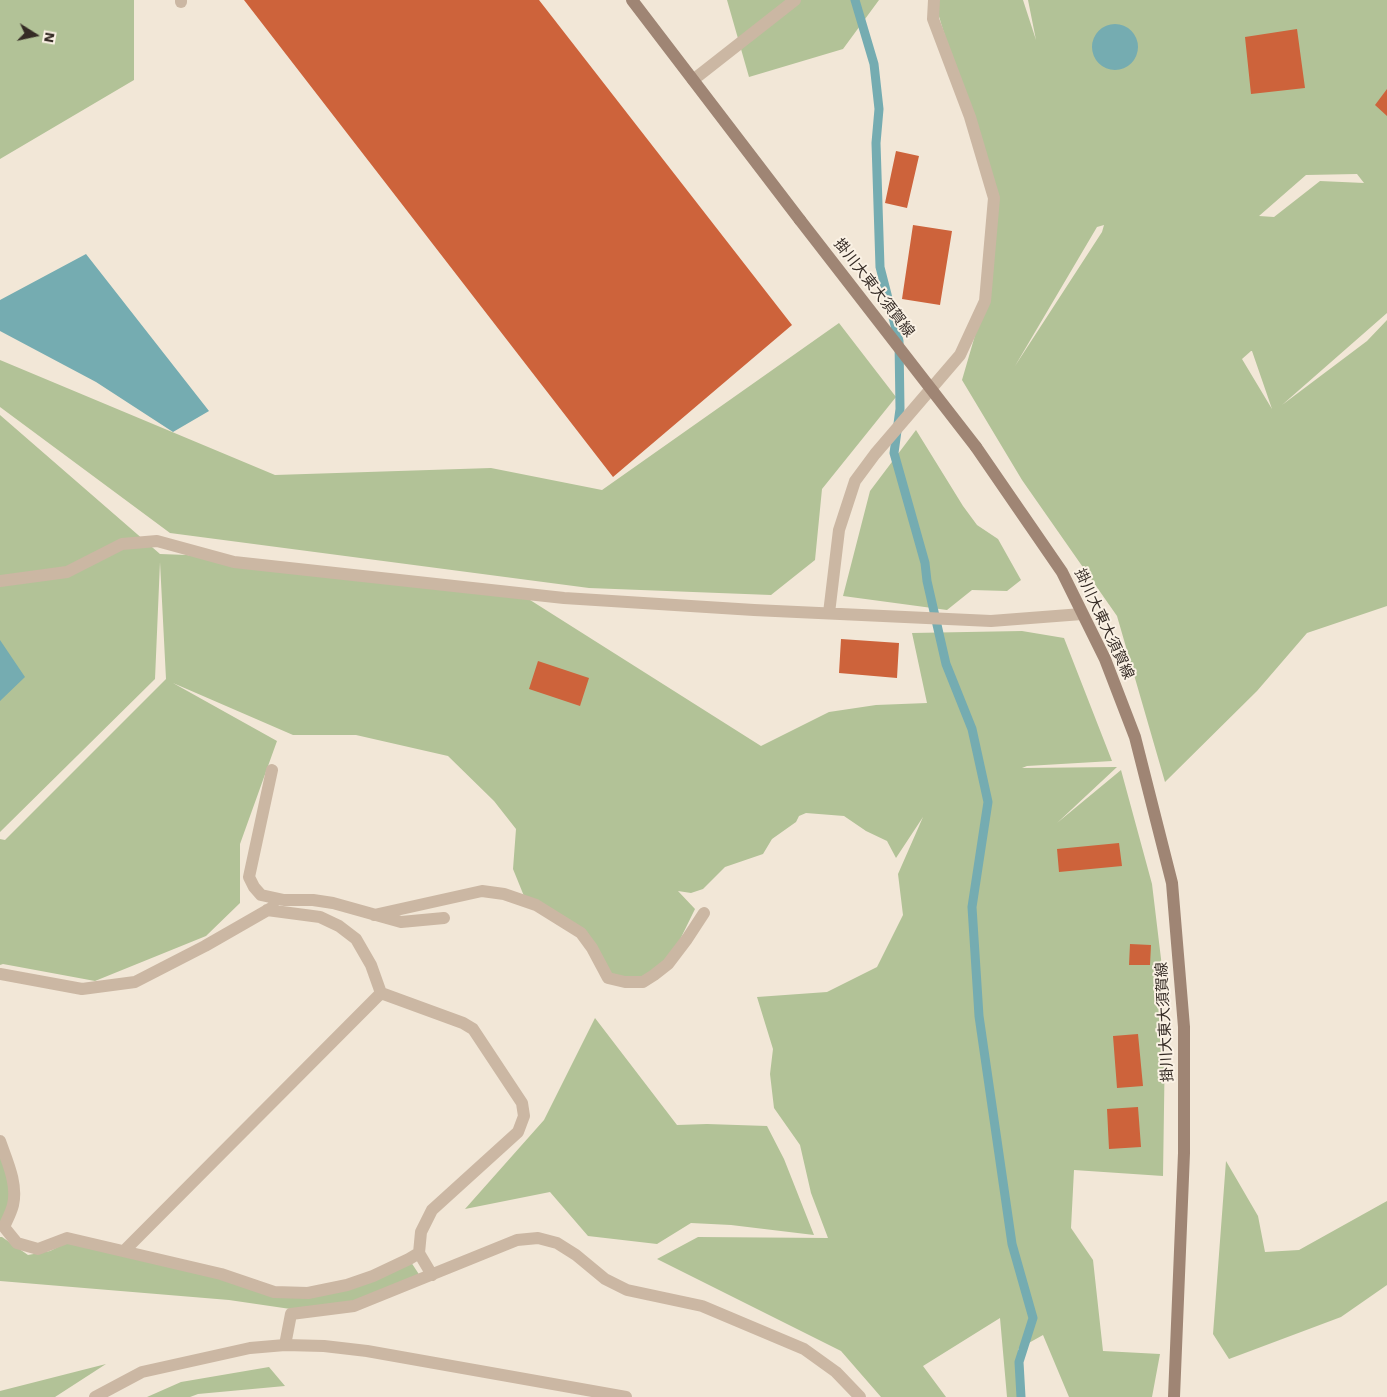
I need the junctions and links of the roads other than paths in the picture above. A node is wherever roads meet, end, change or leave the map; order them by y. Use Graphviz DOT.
graph roads {
  1 [pos="632,0"];
  2 [pos="795,0"];
  3 [pos="934,0"];
  4 [pos="693,80"];
  5 [pos="0,581"];
  6 [pos="829,613"];
  7 [pos="1082,614"];
  8 [pos="272,770"];
  9 [pos="284,900"];
  10 [pos="267,910"];
  11 [pos="704,914"];
  12 [pos="374,915"];
  13 [pos="444,918"];
  14 [pos="0,974"];
  15 [pos="381,993"];
  16 [pos="0,1141"];
  17 [pos="124,1252"];
  18 [pos="419,1253"];
  19 [pos="432,1275"];
  20 [pos="285,1345"];
  21 [pos="96,1397"];
  22 [pos="626,1397"];
  23 [pos="860,1397"];
  24 [pos="1174,1397"];
  1 -- 4 [label="main road, 掛川大東大須賀線"];
  2 -- 4 [label="street"];
  3 -- 6 [label="street"];
  4 -- 7 [label="main road, 掛川大東大須賀線, bridge"];
  5 -- 6 [label="street"];
  6 -- 7 [label="street"];
  7 -- 24 [label="main road, 掛川大東大須賀線"];
  8 -- 9 [label="street"];
  9 -- 10 [label="street"];
  9 -- 12 [label="street"];
  10 -- 14 [label="street"];
  10 -- 15 [label="street"];
  11 -- 12 [label="street"];
  12 -- 13 [label="street"];
  15 -- 17 [label="street"];
  15 -- 18 [label="street"];
  16 -- 17 [label="street"];
  17 -- 18 [label="street"];
  18 -- 19 [label="street"];
  19 -- 20 [label="street"];
  19 -- 23 [label="street"];
  20 -- 21 [label="street"];
  20 -- 22 [label="street"];
}
